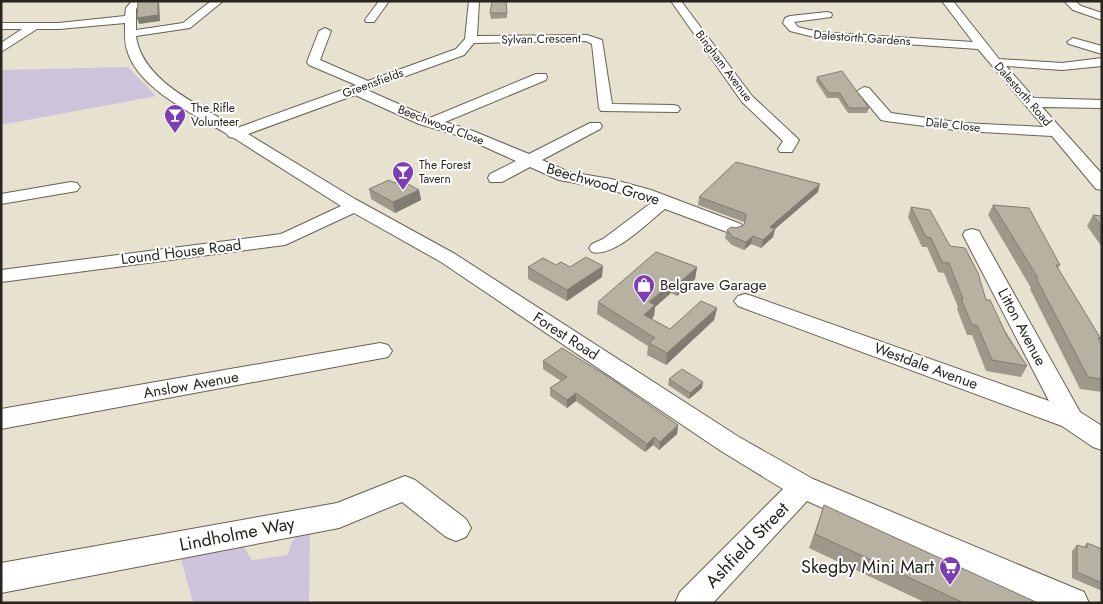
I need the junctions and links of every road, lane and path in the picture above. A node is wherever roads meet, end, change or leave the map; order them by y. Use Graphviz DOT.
graph roads {
  1 [pos="218,1"];
  2 [pos="384,1"];
  3 [pos="390,1"];
  4 [pos="474,1"];
  5 [pos="676,1"];
  6 [pos="948,1"];
  7 [pos="1069,1"];
  8 [pos="827,15"];
  9 [pos="1102,17"];
  10 [pos="133,18"];
  11 [pos="1,26"];
  12 [pos="33,27"];
  13 [pos="325,31"];
  14 [pos="471,40"];
  15 [pos="1073,42"];
  16 [pos="982,46"];
  17 [pos="1,48"];
  18 [pos="1102,50"];
  19 [pos="996,62"];
  20 [pos="1102,62"];
  21 [pos="541,77"];
  22 [pos="361,87"];
  23 [pos="864,91"];
  24 [pos="1029,102"];
  25 [pos="1102,104"];
  26 [pos="672,109"];
  27 [pos="431,124"];
  28 [pos="595,126"];
  29 [pos="1056,132"];
  30 [pos="234,134"];
  31 [pos="786,149"];
  32 [pos="528,161"];
  33 [pos="496,178"];
  34 [pos="1102,186"];
  35 [pos="71,187"];
  36 [pos="1,199"];
  37 [pos="664,201"];
  38 [pos="355,206"];
  39 [pos="734,228"];
  40 [pos="972,234"];
  41 [pos="599,248"];
  42 [pos="1,276"];
  43 [pos="746,301"];
  44 [pos="380,351"];
  45 [pos="1,419"];
  46 [pos="1071,419"];
  47 [pos="1102,440"];
  48 [pos="803,487"];
  49 [pos="456,528"];
  50 [pos="1,578"];
  51 [pos="691,603"];
  52 [pos="1073,603"];
  1 -- 10 [label="street"];
  2 -- 3 [label="street"];
  4 -- 14 [label="street"];
  5 -- 31 [label="street, Bingham Avenue"];
  6 -- 16 [label="street, Dalestorth Road"];
  7 -- 9 [label="street"];
  8 -- 16 [label="street, Dalestorth Gardens"];
  10 -- 12 [label="street"];
  10 -- 30 [label="street, Forest Road"];
  11 -- 12 [label="street"];
  12 -- 17 [label="street"];
  13 -- 22 [label="street, Beechwood Close"];
  14 -- 22 [label="street, Greensfields"];
  14 -- 26 [label="street, Sylvan Crescent"];
  15 -- 18 [label="street"];
  16 -- 19 [label="street, Dalestorth Road"];
  19 -- 20 [label="street"];
  19 -- 24 [label="street, Dalestorth Road"];
  21 -- 27 [label="street"];
  22 -- 27 [label="street, Beechwood Close"];
  22 -- 30 [label="street, Greensfields"];
  23 -- 29 [label="street, Dale Close"];
  24 -- 25 [label="street"];
  24 -- 29 [label="street, Dalestorth Road"];
  27 -- 32 [label="street, Beechwood Close"];
  28 -- 32 [label="street"];
  29 -- 34 [label="street, Dalestorth Road"];
  30 -- 38 [label="street, Forest Road"];
  32 -- 33 [label="street"];
  32 -- 37 [label="street, Beechwood Grove"];
  35 -- 36 [label="street"];
  37 -- 39 [label="street, Beechwood Grove"];
  37 -- 41 [label="street"];
  38 -- 42 [label="street, Lound House Road"];
  38 -- 48 [label="street, Forest Road"];
  40 -- 46 [label="street, Litton Avenue"];
  43 -- 46 [label="street, Westdale Avenue"];
  44 -- 45 [label="street, Anslow Avenue"];
  46 -- 47 [label="street, Westdale Avenue"];
  48 -- 51 [label="street, Ashfield Street"];
  48 -- 52 [label="street, Forest Road"];
  49 -- 50 [label="street, Lindholme Way"];
}
